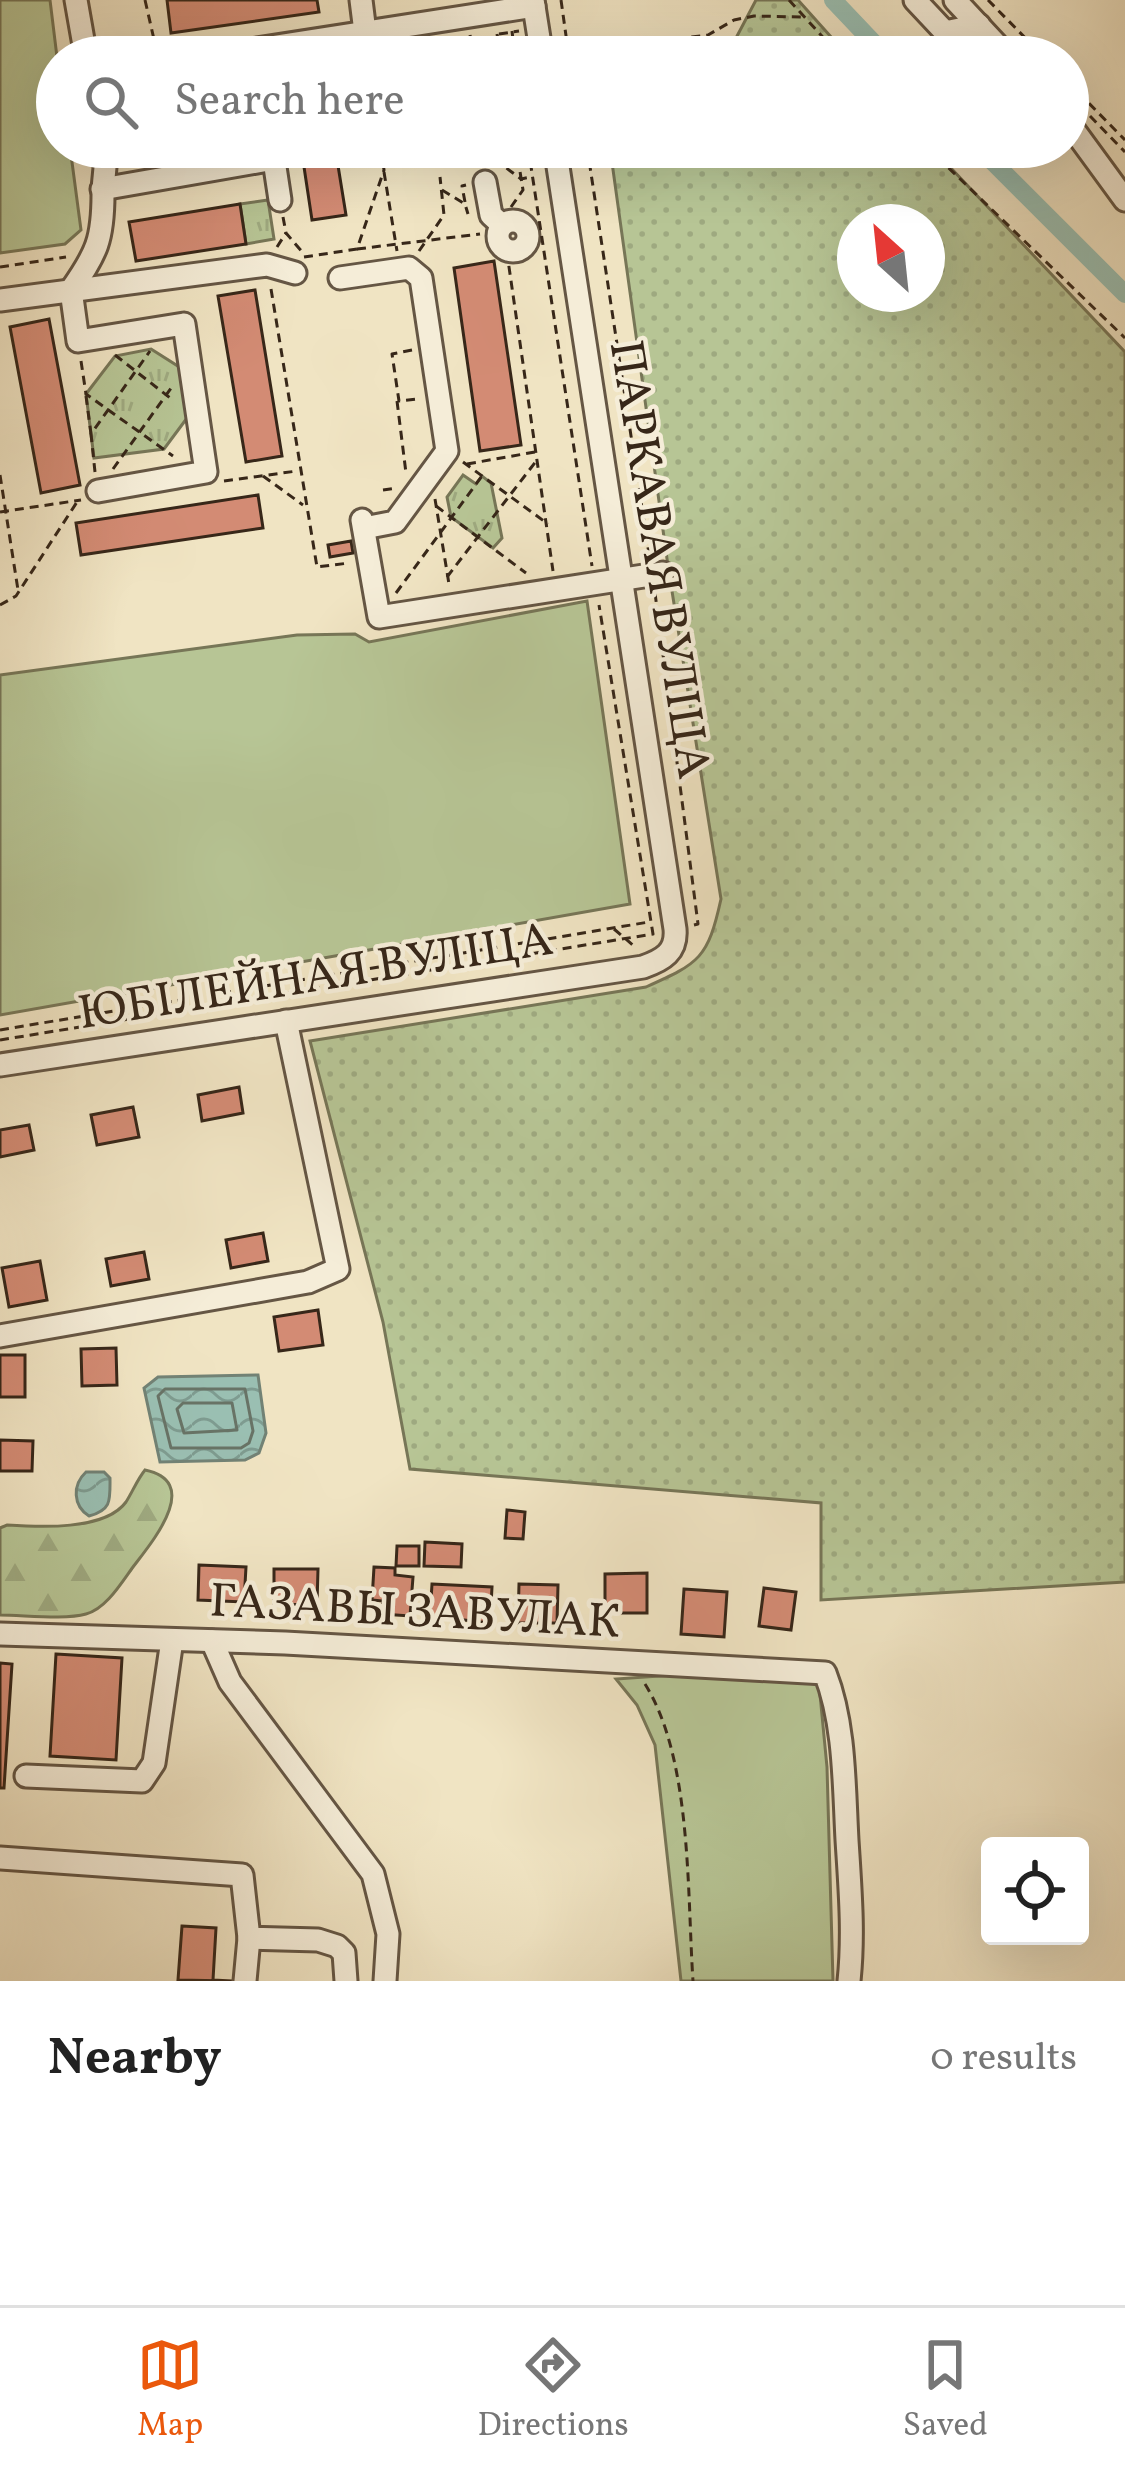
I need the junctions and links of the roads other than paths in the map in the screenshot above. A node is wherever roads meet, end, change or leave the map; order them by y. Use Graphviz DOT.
graph roads {
  1 [pos="76,0"];
  2 [pos="361,0"];
  3 [pos="915,0"];
  4 [pos="955,0"];
  5 [pos="534,3"];
  6 [pos="465,8"];
  7 [pos="979,25"];
  8 [pos="365,32"];
  9 [pos="82,36"];
  10 [pos="344,36"];
  11 [pos="539,36"];
  12 [pos="989,36"];
  13 [pos="1089,151"];
  14 [pos="108,168"];
  15 [pos="202,168"];
  16 [pos="275,168"];
  17 [pos="558,168"];
  18 [pos="485,182"];
  19 [pos="103,189"];
  20 [pos="280,200"];
  21 [pos="1125,200"];
  22 [pos="517,255"];
  23 [pos="300,264"];
  24 [pos="340,278"];
  25 [pos="71,290"];
  26 [pos="0,300"];
  27 [pos="87,496"];
  28 [pos="658,574"];
  29 [pos="623,580"];
  30 [pos="642,959"];
  31 [pos="286,1022"];
  32 [pos="0,1065"];
  33 [pos="0,1336"];
  34 [pos="0,1634"];
  35 [pos="172,1640"];
  36 [pos="212,1641"];
  37 [pos="26,1776"];
  38 [pos="0,1858"];
  39 [pos="249,1939"];
  40 [pos="245,1981"];
  41 [pos="346,1981"];
  42 [pos="385,1981"];
  43 [pos="849,1981"];
  1 -- 9 [label="street"];
  2 -- 8 [label="street"];
  3 -- 7 [label="street"];
  4 -- 7 [label="street"];
  5 -- 6 [label="street"];
  5 -- 11 [label="street"];
  6 -- 8 [label="street"];
  7 -- 12 [label="street"];
  8 -- 10 [label="street"];
  13 -- 21 [label="street"];
  14 -- 19 [label="street"];
  15 -- 19 [label="street"];
  16 -- 20 [label="street"];
  17 -- 29 [label="street, ПАРКАВАЯ ВУЛІЦА"];
  18 -- 22 [label="street"];
  19 -- 25 [label="street"];
  23 -- 25 [label="street"];
  24 -- 29 [label="street"];
  25 -- 26 [label="street"];
  25 -- 27 [label="street"];
  28 -- 29 [label="street"];
  29 -- 30 [label="street, ПАРКАВАЯ ВУЛІЦА"];
  30 -- 31 [label="street, ЮБІЛЕЙНАЯ ВУЛІЦА"];
  31 -- 32 [label="street, ЮБІЛЕЙНАЯ ВУЛІЦА"];
  31 -- 33 [label="street"];
  34 -- 35 [label="street, ГАЗАВЫ ЗАВУЛАК"];
  35 -- 36 [label="street, ГАЗАВЫ ЗАВУЛАК"];
  35 -- 37 [label="street"];
  36 -- 42 [label="street"];
  36 -- 43 [label="street, ГАЗАВЫ ЗАВУЛАК"];
  38 -- 39 [label="street"];
  39 -- 40 [label="street"];
  39 -- 41 [label="street"];
}
